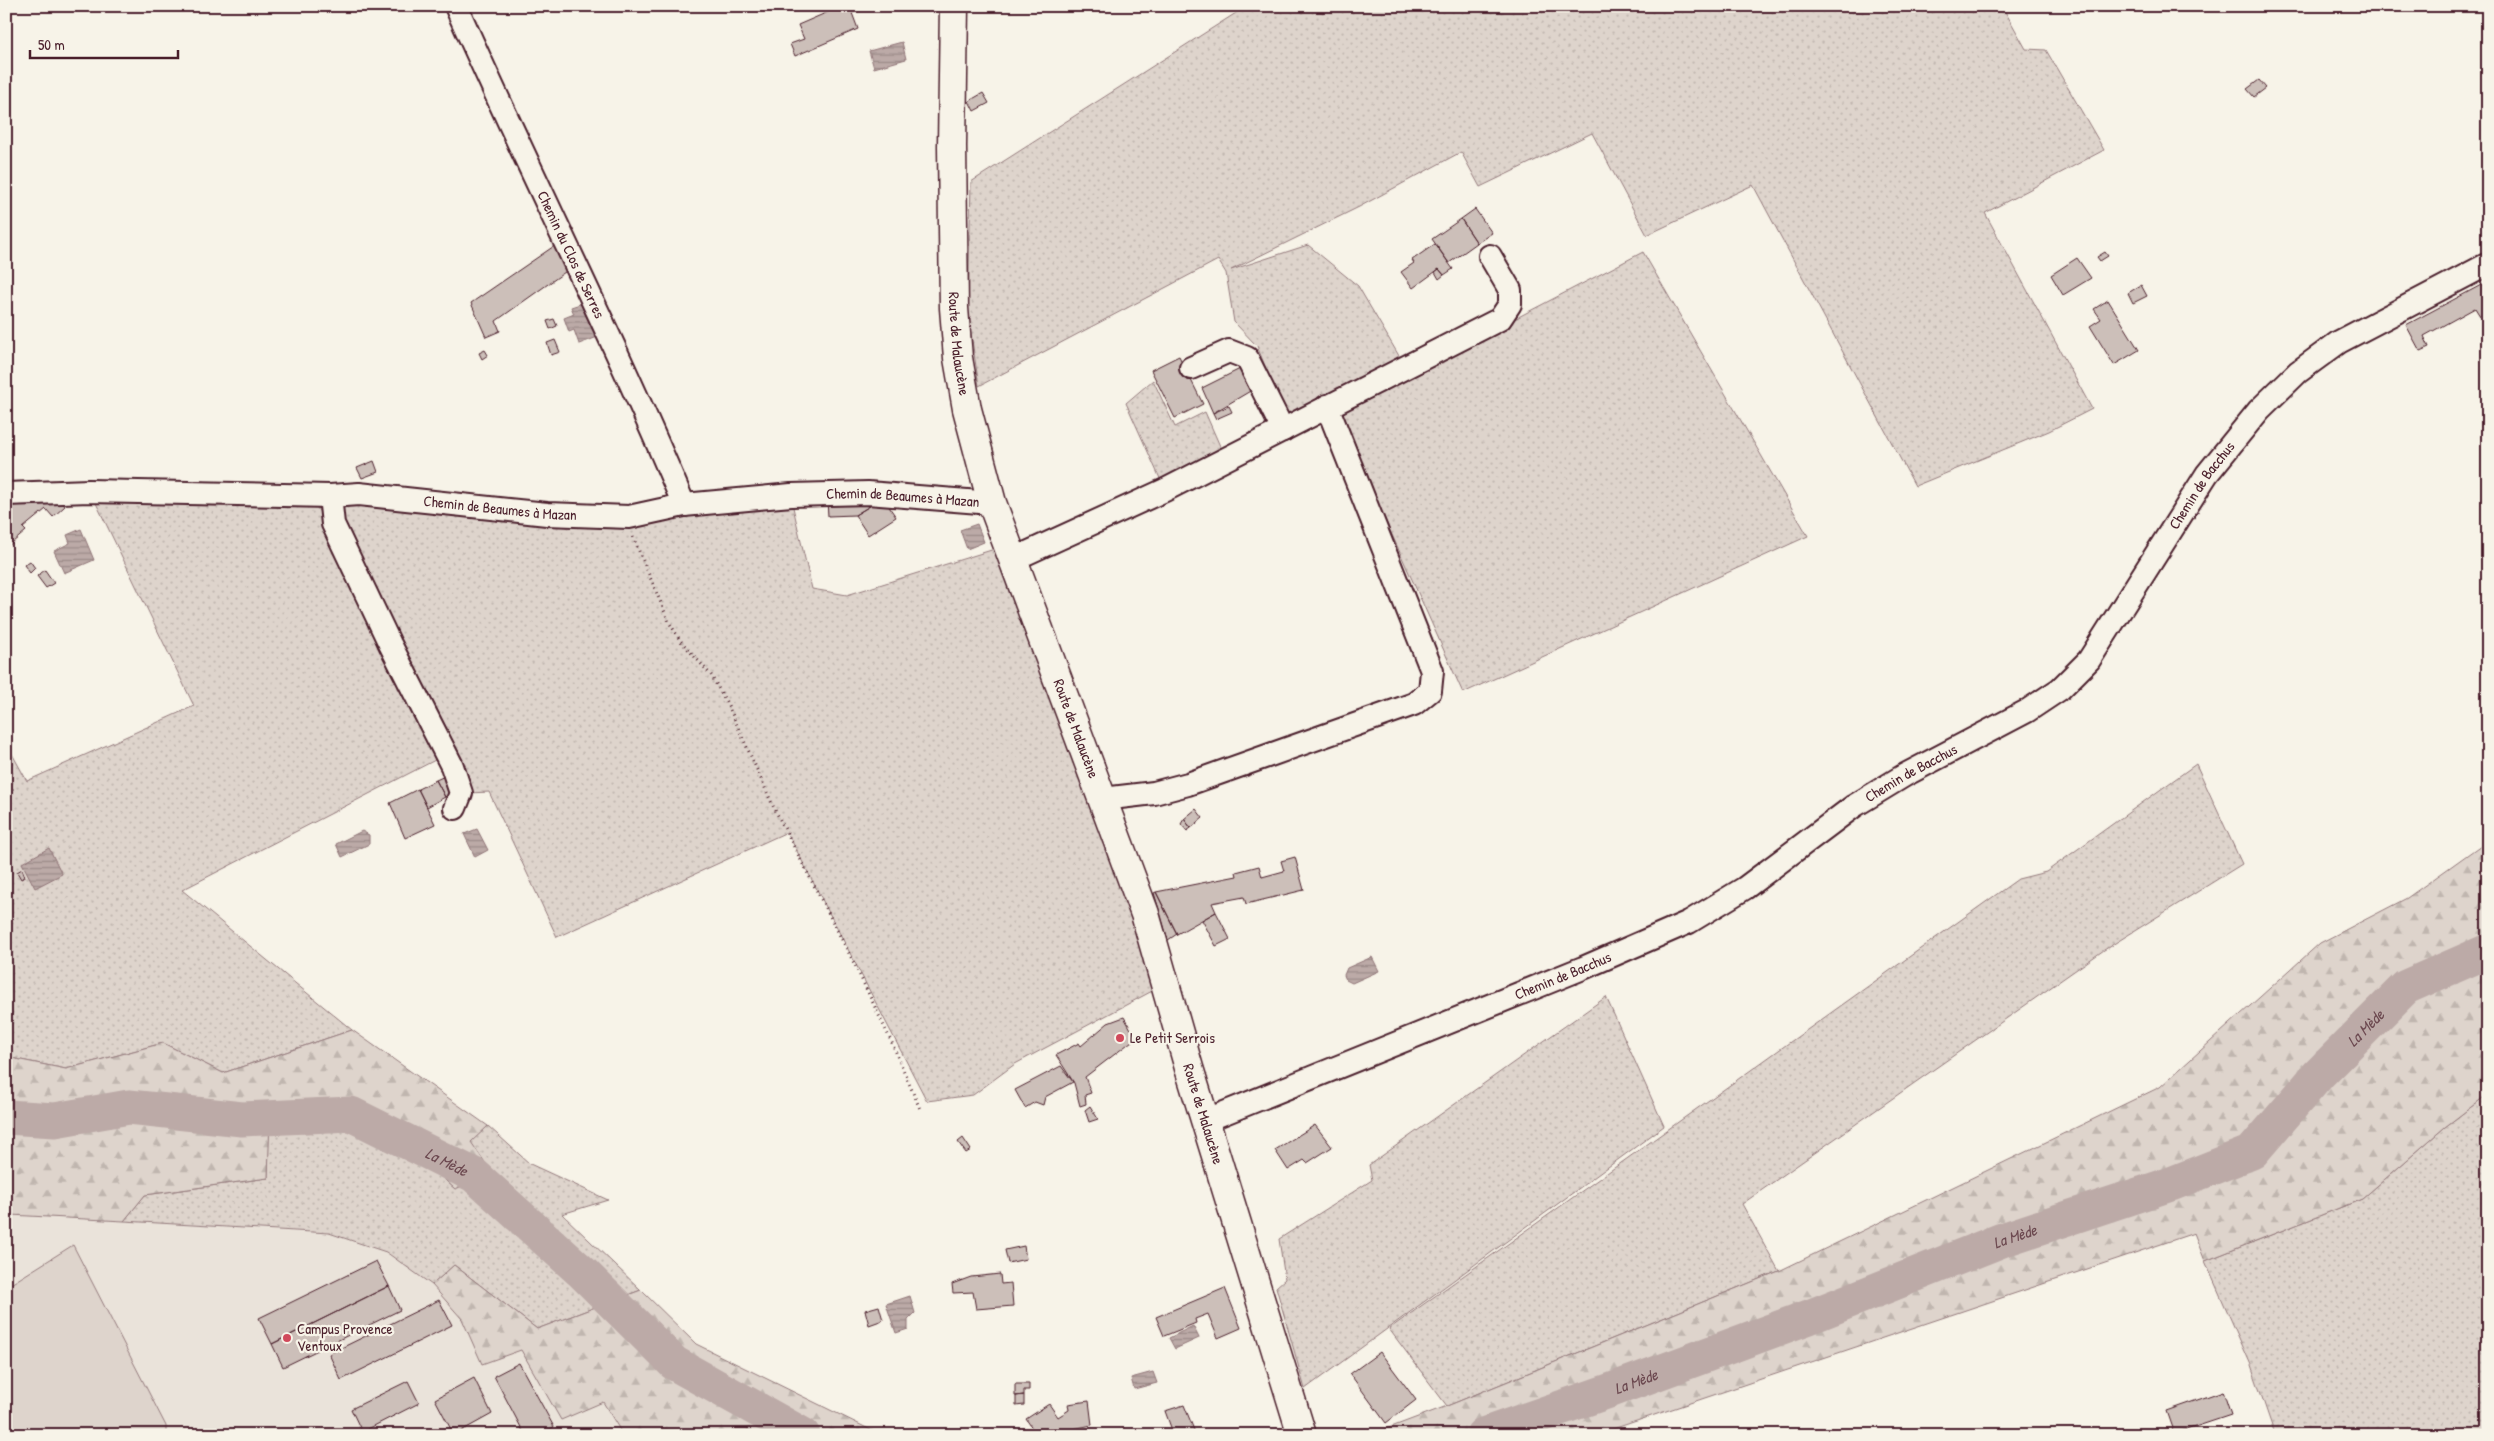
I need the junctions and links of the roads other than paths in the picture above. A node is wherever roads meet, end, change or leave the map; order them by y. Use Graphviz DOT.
graph roads {
  1 [pos="456,6"];
  2 [pos="954,6"];
  3 [pos="1490,256"];
  4 [pos="2488,264"];
  5 [pos="1191,368"];
  6 [pos="1327,406"];
  7 [pos="1283,430"];
  8 [pos="6,494"];
  9 [pos="330,496"];
  10 [pos="992,502"];
  11 [pos="684,505"];
  12 [pos="1012,560"];
  13 [pos="1103,799"];
  14 [pos="455,808"];
  15 [pos="1207,1120"];
  16 [pos="1302,1435"];
  1 -- 11 [label="street, Chemin du Clos de Serres"];
  2 -- 10 [label="main road, Route de Malaucène"];
  3 -- 6 [label="street"];
  4 -- 15 [label="street, Chemin de Bacchus"];
  5 -- 7 [label="street"];
  6 -- 7 [label="street"];
  6 -- 13 [label="street"];
  7 -- 12 [label="street"];
  8 -- 9 [label="street, Chemin de Beaumes à Mazan"];
  9 -- 11 [label="street, Chemin de Beaumes à Mazan"];
  9 -- 14 [label="street"];
  10 -- 11 [label="street, Chemin de Beaumes à Mazan"];
  10 -- 12 [label="main road, Route de Malaucène"];
  12 -- 13 [label="main road, Route de Malaucène"];
  13 -- 15 [label="main road, Route de Malaucène"];
  15 -- 16 [label="main road, Route de Malaucène"];
}
